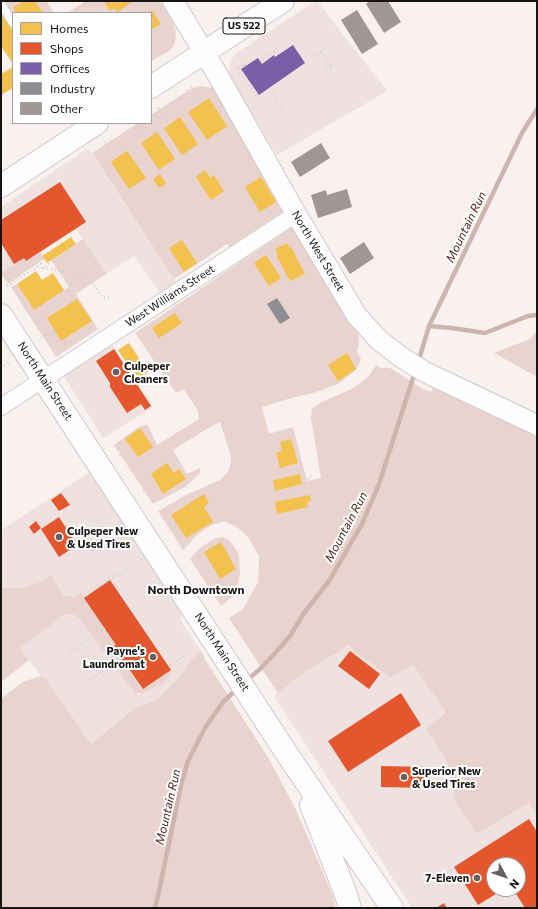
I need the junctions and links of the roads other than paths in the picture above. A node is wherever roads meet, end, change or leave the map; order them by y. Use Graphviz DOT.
graph roads {
  1 [pos="173,1"];
  2 [pos="283,1"];
  3 [pos="1,4"];
  4 [pos="12,20"];
  5 [pos="205,52"];
  6 [pos="152,86"];
  7 [pos="91,130"];
  8 [pos="3,184"];
  9 [pos="296,214"];
  10 [pos="1,315"];
  11 [pos="44,379"];
  12 [pos="1,407"];
  13 [pos="537,425"];
  14 [pos="289,756"];
  15 [pos="350,908"];
  16 [pos="392,908"];
  1 -- 5 [label="street, North West Street"];
  2 -- 5 [label="main road, US 522"];
  3 -- 4 [label="lane"];
  5 -- 6 [label="main road, US 522"];
  5 -- 9 [label="street, North West Street"];
  7 -- 8 [label="main road"];
  9 -- 11 [label="street, West Williams Street"];
  9 -- 13 [label="street, North West Street"];
  10 -- 11 [label="main road, North Main Street"];
  11 -- 12 [label="street, West Williams Street"];
  11 -- 14 [label="main road, North Main Street"];
  14 -- 15 [label="main road"];
  14 -- 16 [label="main road, North Main Street"];
}
